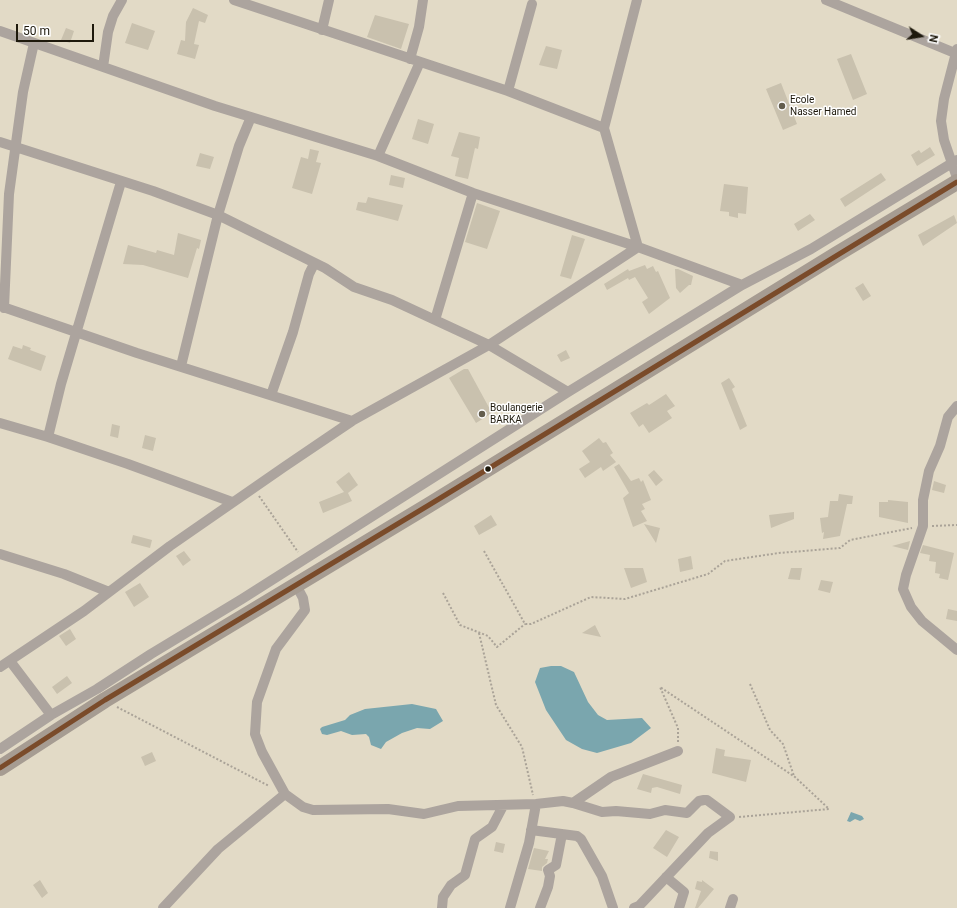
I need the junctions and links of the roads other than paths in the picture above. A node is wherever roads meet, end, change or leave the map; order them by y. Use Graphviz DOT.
graph roads {
  1 [pos="122,0"];
  2 [pos="234,0"];
  3 [pos="329,0"];
  4 [pos="423,0"];
  5 [pos="637,0"];
  6 [pos="826,0"];
  7 [pos="530,1"];
  8 [pos="322,30"];
  9 [pos="0,31"];
  10 [pos="34,43"];
  11 [pos="957,53"];
  12 [pos="410,59"];
  13 [pos="420,62"];
  14 [pos="103,67"];
  15 [pos="508,91"];
  16 [pos="251,117"];
  17 [pos="604,128"];
  18 [pos="0,142"];
  19 [pos="16,146"];
  20 [pos="378,156"];
  21 [pos="955,161"];
  22 [pos="957,178"];
  23 [pos="121,182"];
  24 [pos="957,182"];
  25 [pos="473,194"];
  26 [pos="218,215"];
  27 [pos="638,247"];
  28 [pos="314,264"];
  29 [pos="742,285"];
  30 [pos="2,307"];
  31 [pos="435,320"];
  32 [pos="77,333"];
  33 [pos="489,345"];
  34 [pos="181,366"];
  35 [pos="568,392"];
  36 [pos="271,395"];
  37 [pos="957,406"];
  38 [pos="352,422"];
  39 [pos="0,423"];
  40 [pos="48,438"];
  41 [pos="232,502"];
  42 [pos="0,554"];
  43 [pos="296,585"];
  44 [pos="109,592"];
  45 [pos="957,650"];
  46 [pos="10,660"];
  47 [pos="0,667"];
  48 [pos="51,715"];
  49 [pos="0,749"];
  50 [pos="678,751"];
  51 [pos="0,768"];
  52 [pos="284,794"];
  53 [pos="573,802"];
  54 [pos="536,804"];
  55 [pos="503,806"];
  56 [pos="531,830"];
  57 [pos="562,834"];
  58 [pos="666,877"];
  59 [pos="163,908"];
  60 [pos="442,908"];
  61 [pos="510,908"];
  62 [pos="540,908"];
  63 [pos="613,908"];
  64 [pos="634,908"];
  65 [pos="679,908"];
  1 -- 14 [label="street"];
  2 -- 8 [label="street"];
  3 -- 8 [label="street"];
  4 -- 12 [label="street"];
  5 -- 17 [label="street"];
  6 -- 11 [label="street"];
  7 -- 15 [label="street"];
  8 -- 12 [label="street"];
  9 -- 10 [label="street"];
  10 -- 14 [label="street"];
  10 -- 19 [label="street"];
  11 -- 21 [label="street"];
  12 -- 13 [label="street"];
  13 -- 15 [label="street"];
  13 -- 20 [label="street"];
  14 -- 16 [label="street"];
  15 -- 17 [label="street"];
  16 -- 20 [label="street"];
  16 -- 26 [label="street"];
  17 -- 27 [label="street"];
  18 -- 19 [label="street"];
  19 -- 23 [label="street"];
  19 -- 30 [label="street"];
  20 -- 25 [label="street"];
  21 -- 22 [label="street"];
  21 -- 29 [label="street"];
  23 -- 26 [label="street"];
  23 -- 32 [label="street"];
  24 -- 43 [label="main road"];
  25 -- 27 [label="street"];
  25 -- 31 [label="street"];
  26 -- 28 [label="street"];
  26 -- 34 [label="street"];
  27 -- 29 [label="street"];
  27 -- 33 [label="street"];
  28 -- 31 [label="street"];
  28 -- 36 [label="street"];
  29 -- 35 [label="street"];
  30 -- 32 [label="street"];
  31 -- 33 [label="street"];
  32 -- 34 [label="street"];
  32 -- 40 [label="street"];
  33 -- 35 [label="street"];
  33 -- 38 [label="street"];
  34 -- 36 [label="street"];
  35 -- 48 [label="street"];
  36 -- 38 [label="street"];
  37 -- 45 [label="street"];
  38 -- 41 [label="street"];
  39 -- 40 [label="street"];
  40 -- 41 [label="street"];
  41 -- 44 [label="street"];
  42 -- 44 [label="street"];
  43 -- 51 [label="main road"];
  43 -- 52 [label="street"];
  44 -- 46 [label="street"];
  46 -- 47 [label="street"];
  46 -- 48 [label="street"];
  48 -- 49 [label="street"];
  50 -- 53 [label="street"];
  52 -- 55 [label="street"];
  52 -- 59 [label="street"];
  53 -- 54 [label="street"];
  53 -- 58 [label="street"];
  54 -- 55 [label="street"];
  54 -- 56 [label="street"];
  55 -- 60 [label="street"];
  56 -- 57 [label="street"];
  56 -- 61 [label="street"];
  57 -- 62 [label="street"];
  57 -- 63 [label="street"];
  58 -- 64 [label="street"];
  58 -- 65 [label="street"];
}
